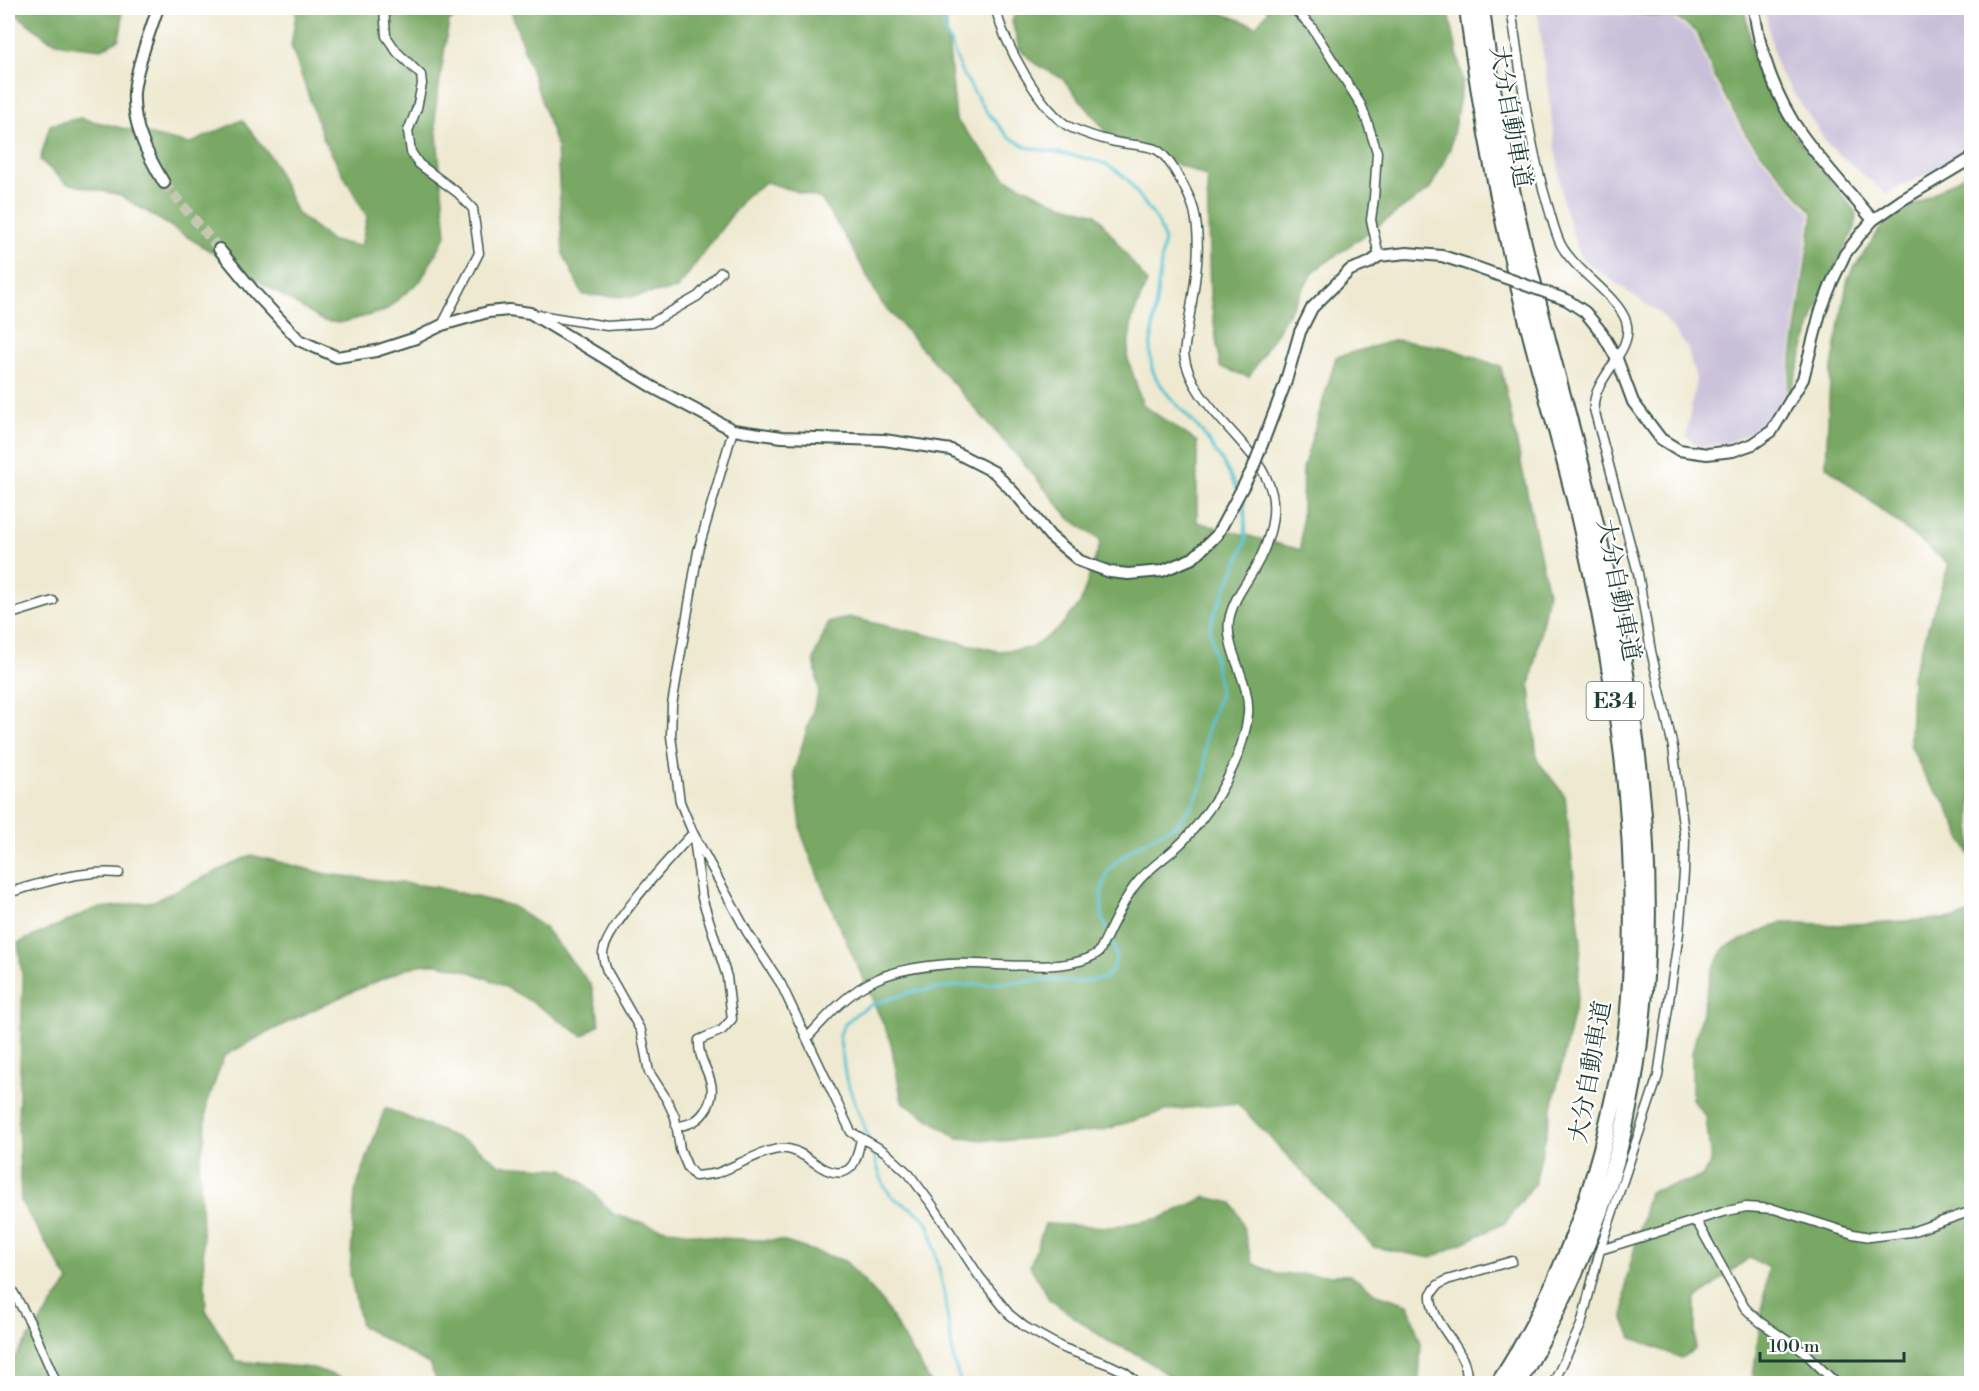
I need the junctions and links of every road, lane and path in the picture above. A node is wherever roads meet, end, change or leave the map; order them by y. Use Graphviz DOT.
graph roads {
  1 [pos="158,8"];
  2 [pos="384,8"];
  3 [pos="996,8"];
  4 [pos="1293,8"];
  5 [pos="1468,8"];
  6 [pos="1481,8"];
  7 [pos="1511,8"];
  8 [pos="1754,8"];
  9 [pos="1971,158"];
  10 [pos="164,183"];
  11 [pos="1873,220"];
  12 [pos="219,249"];
  13 [pos="1379,256"];
  14 [pos="721,272"];
  15 [pos="530,313"];
  16 [pos="442,325"];
  17 [pos="1617,359"];
  18 [pos="733,430"];
  19 [pos="52,601"];
  20 [pos="8,615"];
  21 [pos="693,833"];
  22 [pos="119,873"];
  23 [pos="8,892"];
  24 [pos="807,1038"];
  25 [pos="676,1127"];
  26 [pos="861,1139"];
  27 [pos="1971,1211"];
  28 [pos="1697,1222"];
  29 [pos="1600,1250"];
  30 [pos="1512,1261"];
  31 [pos="8,1283"];
  32 [pos="57,1383"];
  33 [pos="1139,1383"];
  34 [pos="1466,1383"];
  35 [pos="1499,1383"];
  36 [pos="1517,1383"];
  37 [pos="1553,1383"];
  38 [pos="1837,1383"];
  1 -- 10 [label="street"];
  2 -- 16 [label="street"];
  3 -- 24 [label="street"];
  4 -- 13 [label="street"];
  5 -- 35 [label="highway, 大分自動車道 / E34"];
  6 -- 36 [label="highway, 大分自動車道 / E34"];
  7 -- 17 [label="street"];
  8 -- 11 [label="street"];
  9 -- 11 [label="street"];
  11 -- 17 [label="street"];
  12 -- 16 [label="street"];
  13 -- 17 [label="street, bridge"];
  13 -- 18 [label="street, bridge"];
  14 -- 15 [label="street"];
  15 -- 16 [label="street"];
  15 -- 18 [label="street"];
  17 -- 29 [label="street"];
  18 -- 21 [label="street"];
  19 -- 20 [label="street"];
  21 -- 24 [label="street"];
  21 -- 25 [label="street"];
  21 -- 25 [label="street"];
  22 -- 23 [label="street"];
  24 -- 26 [label="street"];
  25 -- 26 [label="street"];
  26 -- 33 [label="street"];
  27 -- 28 [label="street"];
  28 -- 29 [label="street"];
  28 -- 38 [label="street"];
  29 -- 37 [label="street"];
  30 -- 34 [label="street"];
  31 -- 32 [label="street"];
}
